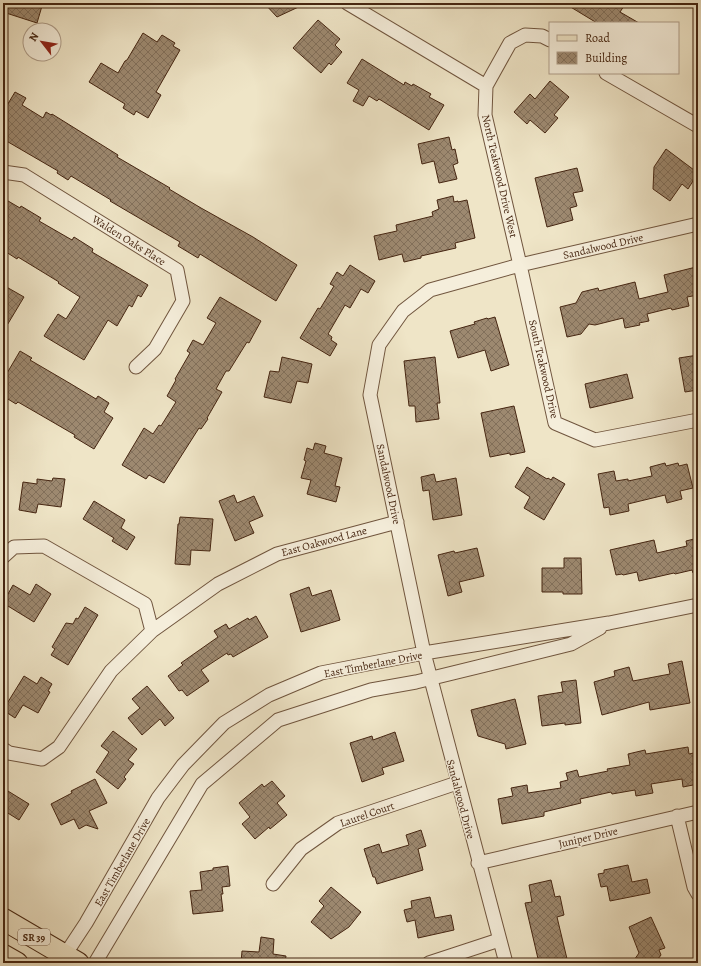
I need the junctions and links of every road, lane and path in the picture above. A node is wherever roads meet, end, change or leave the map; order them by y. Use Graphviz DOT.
graph roads {
  1 [pos="346,3"];
  2 [pos="549,40"];
  3 [pos="608,74"];
  4 [pos="486,86"];
  5 [pos="698,126"];
  6 [pos="3,172"];
  7 [pos="698,224"];
  8 [pos="520,265"];
  9 [pos="136,367"];
  10 [pos="698,420"];
  11 [pos="397,522"];
  12 [pos="3,556"];
  13 [pos="698,605"];
  14 [pos="608,623"];
  15 [pos="152,631"];
  16 [pos="424,654"];
  17 [pos="430,678"];
  18 [pos="3,749"];
  19 [pos="457,783"];
  20 [pos="698,812"];
  21 [pos="677,816"];
  22 [pos="478,863"];
  23 [pos="273,884"];
  24 [pos="698,894"];
  25 [pos="3,919"];
  26 [pos="498,940"];
  27 [pos="3,955"];
  28 [pos="67,960"];
  29 [pos="17,963"];
  30 [pos="95,963"];
  31 [pos="429,963"];
  32 [pos="506,963"];
  1 -- 4 [label="street"];
  2 -- 4 [label="street"];
  3 -- 5 [label="street"];
  4 -- 8 [label="street, North Teakwood Drive West"];
  6 -- 9 [label="street, Walden Oaks Place"];
  7 -- 8 [label="street, Sandalwood Drive"];
  8 -- 10 [label="street, South Teakwood Drive"];
  8 -- 11 [label="street, Sandalwood Drive"];
  11 -- 15 [label="street, East Oakwood Lane"];
  11 -- 16 [label="street, Sandalwood Drive"];
  12 -- 15 [label="street"];
  13 -- 14 [label="street, East Timberlane Drive"];
  14 -- 16 [label="street, East Timberlane Drive"];
  14 -- 17 [label="street, East Timberlane Drive"];
  15 -- 18 [label="street, East Oakwood Lane"];
  16 -- 17 [label="street, Sandalwood Drive"];
  16 -- 28 [label="street, East Timberlane Drive"];
  17 -- 19 [label="street, Sandalwood Drive"];
  17 -- 30 [label="street, East Timberlane Drive"];
  19 -- 22 [label="street, Sandalwood Drive"];
  19 -- 23 [label="street, Laurel Court"];
  20 -- 21 [label="street, Juniper Drive"];
  21 -- 22 [label="street, Juniper Drive"];
  21 -- 24 [label="street"];
  22 -- 26 [label="street, Sandalwood Drive"];
  25 -- 28 [label="main road, SR 39"];
  26 -- 31 [label="street"];
  26 -- 32 [label="street, Sandalwood Drive"];
  27 -- 29 [label="main road, SR 39"];
}
